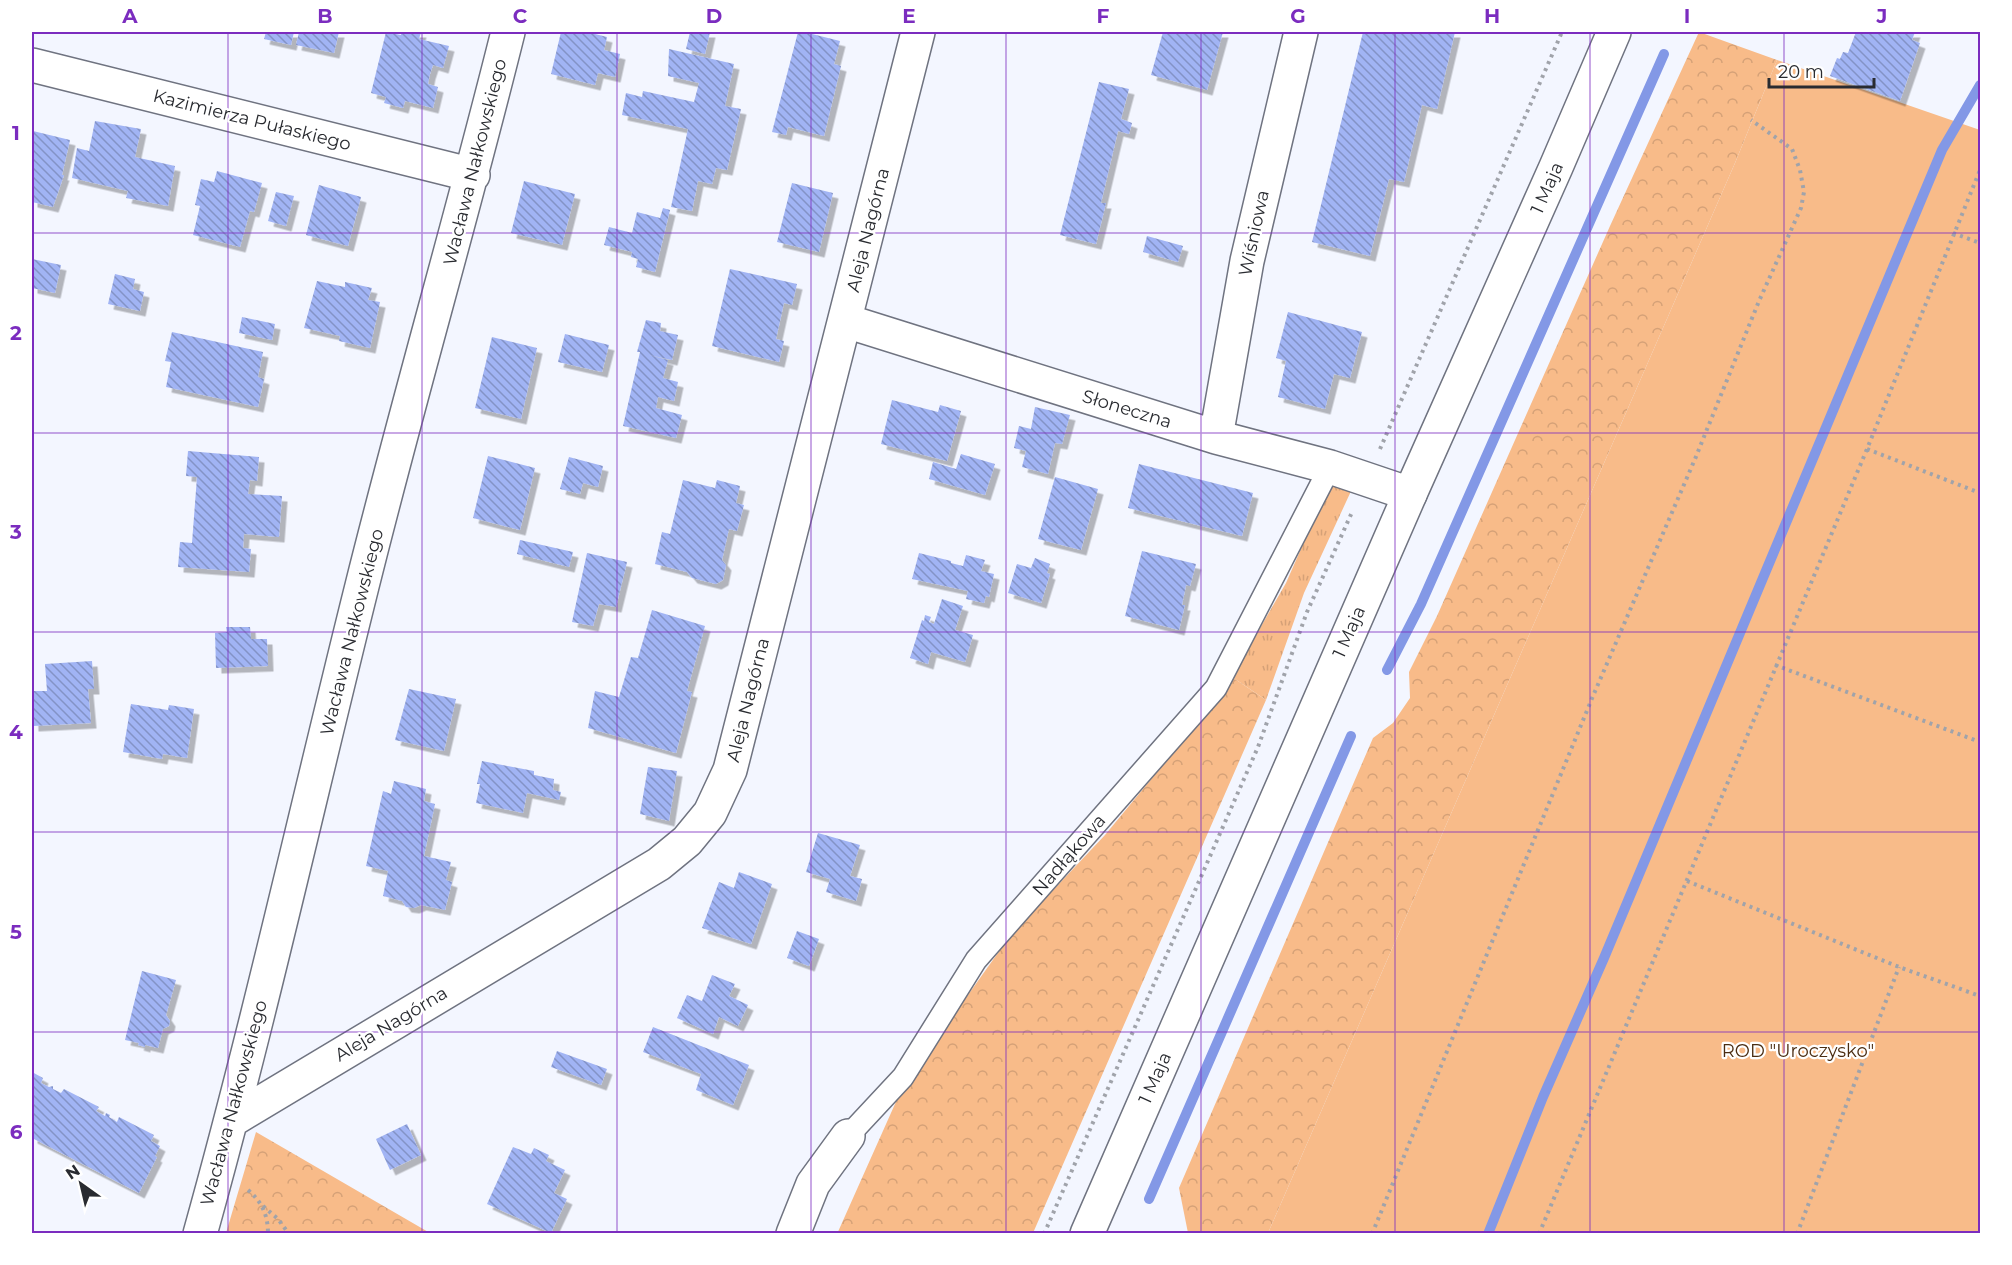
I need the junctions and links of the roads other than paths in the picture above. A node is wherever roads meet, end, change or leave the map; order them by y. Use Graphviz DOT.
graph roads {
  1 [pos="508,32"];
  2 [pos="918,32"];
  3 [pos="1301,32"];
  4 [pos="1614,32"];
  5 [pos="32,65"];
  6 [pos="473,175"];
  7 [pos="846,321"];
  8 [pos="1216,437"];
  9 [pos="1330,467"];
  10 [pos="1410,494"];
  11 [pos="232,1120"];
  12 [pos="848,1136"];
  13 [pos="200,1233"];
  14 [pos="793,1233"];
  15 [pos="1087,1233"];
  1 -- 6 [label="street, Wacława Nałkowskiego"];
  2 -- 7 [label="street, Aleja Nagórna"];
  3 -- 8 [label="street, Wiśniowa"];
  4 -- 10 [label="street, 1 Maja"];
  5 -- 6 [label="street, Kazimierza Pułaskiego"];
  6 -- 11 [label="street, Wacława Nałkowskiego"];
  7 -- 8 [label="street, Słoneczna"];
  7 -- 11 [label="street, Aleja Nagórna"];
  8 -- 9 [label="street, Słoneczna"];
  9 -- 10 [label="street, Słoneczna"];
  9 -- 12 [label="lane, Nadłąkowa"];
  10 -- 15 [label="street, 1 Maja"];
  11 -- 13 [label="street, Wacława Nałkowskiego"];
  12 -- 14 [label="street, Nadłąkowa"];
}
